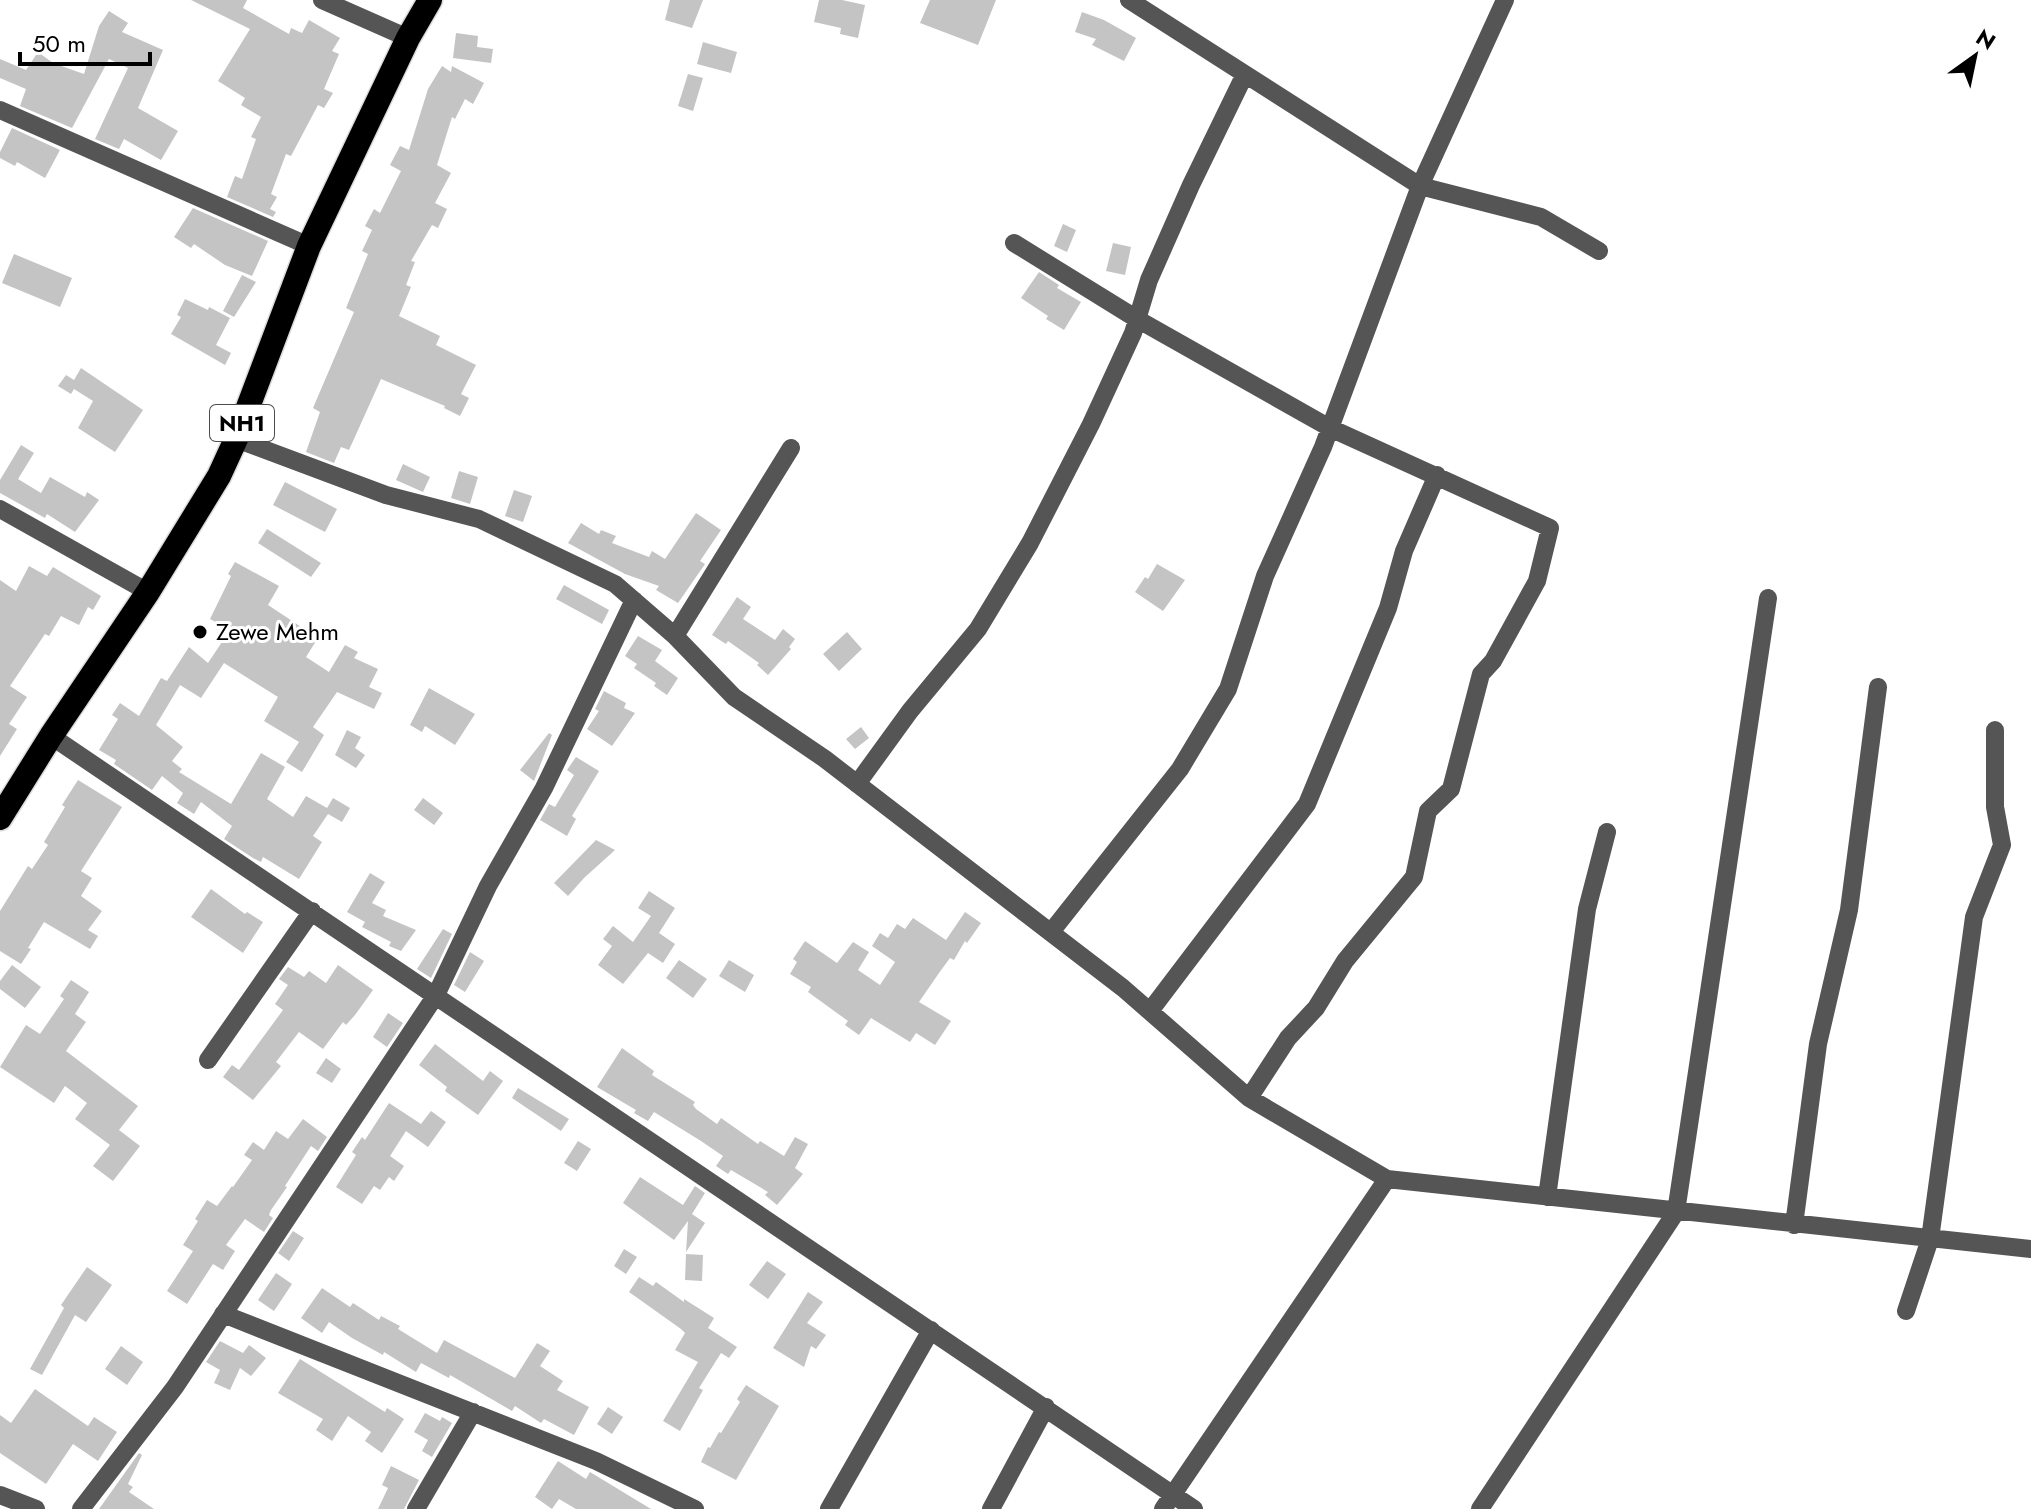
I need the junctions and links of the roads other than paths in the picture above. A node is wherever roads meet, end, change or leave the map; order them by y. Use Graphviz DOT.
graph roads {
  1 [pos="322,0"];
  2 [pos="430,0"];
  3 [pos="1129,0"];
  4 [pos="1505,0"];
  5 [pos="408,38"];
  6 [pos="1245,74"];
  7 [pos="0,110"];
  8 [pos="1420,186"];
  9 [pos="1014,243"];
  10 [pos="309,246"];
  11 [pos="1599,251"];
  12 [pos="1137,319"];
  13 [pos="1330,428"];
  14 [pos="236,439"];
  15 [pos="791,448"];
  16 [pos="1437,475"];
  17 [pos="0,509"];
  18 [pos="148,592"];
  19 [pos="1768,598"];
  20 [pos="634,600"];
  21 [pos="675,636"];
  22 [pos="1878,687"];
  23 [pos="1995,730"];
  24 [pos="51,736"];
  25 [pos="857,784"];
  26 [pos="0,818"];
  27 [pos="1607,832"];
  28 [pos="312,911"];
  29 [pos="1051,932"];
  30 [pos="436,995"];
  31 [pos="1150,1011"];
  32 [pos="208,1060"];
  33 [pos="1249,1098"];
  34 [pos="1387,1179"];
  35 [pos="1547,1197"];
  36 [pos="1676,1212"];
  37 [pos="1794,1225"];
  38 [pos="1930,1239"];
  39 [pos="2031,1249"];
  40 [pos="1906,1311"];
  41 [pos="223,1314"];
  42 [pos="931,1330"];
  43 [pos="1046,1407"];
  44 [pos="473,1412"];
  45 [pos="0,1495"];
  46 [pos="1169,1501"];
  47 [pos="36,1509"];
  48 [pos="81,1509"];
  49 [pos="416,1509"];
  50 [pos="695,1509"];
  51 [pos="829,1509"];
  52 [pos="991,1509"];
  53 [pos="1194,1509"];
  54 [pos="1480,1509"];
  1 -- 5 [label="street"];
  2 -- 5 [label="highway, NH1"];
  3 -- 6 [label="street"];
  4 -- 8 [label="street"];
  5 -- 10 [label="highway, NH1"];
  6 -- 8 [label="street"];
  6 -- 12 [label="street"];
  7 -- 10 [label="street"];
  8 -- 11 [label="street"];
  8 -- 13 [label="street"];
  9 -- 12 [label="street"];
  10 -- 14 [label="highway, NH1"];
  12 -- 13 [label="street"];
  12 -- 25 [label="street"];
  13 -- 16 [label="street"];
  13 -- 29 [label="street"];
  14 -- 18 [label="highway, NH1"];
  14 -- 20 [label="street"];
  15 -- 21 [label="street"];
  16 -- 31 [label="street"];
  16 -- 33 [label="street"];
  17 -- 18 [label="street"];
  18 -- 24 [label="highway, NH1"];
  19 -- 36 [label="street"];
  20 -- 21 [label="street"];
  20 -- 30 [label="street"];
  21 -- 25 [label="street"];
  22 -- 37 [label="street"];
  23 -- 38 [label="street"];
  24 -- 26 [label="highway, NH1"];
  24 -- 28 [label="street"];
  25 -- 29 [label="street"];
  27 -- 35 [label="street"];
  28 -- 30 [label="street"];
  28 -- 32 [label="street"];
  29 -- 31 [label="street"];
  30 -- 41 [label="street"];
  30 -- 42 [label="street"];
  31 -- 33 [label="street"];
  33 -- 34 [label="street"];
  34 -- 35 [label="street"];
  34 -- 46 [label="street"];
  35 -- 36 [label="street"];
  36 -- 37 [label="street"];
  36 -- 54 [label="street"];
  37 -- 38 [label="street"];
  38 -- 39 [label="street"];
  38 -- 40 [label="street"];
  41 -- 44 [label="street"];
  41 -- 48 [label="street"];
  42 -- 43 [label="street"];
  42 -- 51 [label="street"];
  43 -- 46 [label="street"];
  43 -- 52 [label="street"];
  44 -- 49 [label="street"];
  44 -- 50 [label="street"];
  45 -- 47 [label="street"];
  46 -- 53 [label="street"];
}
